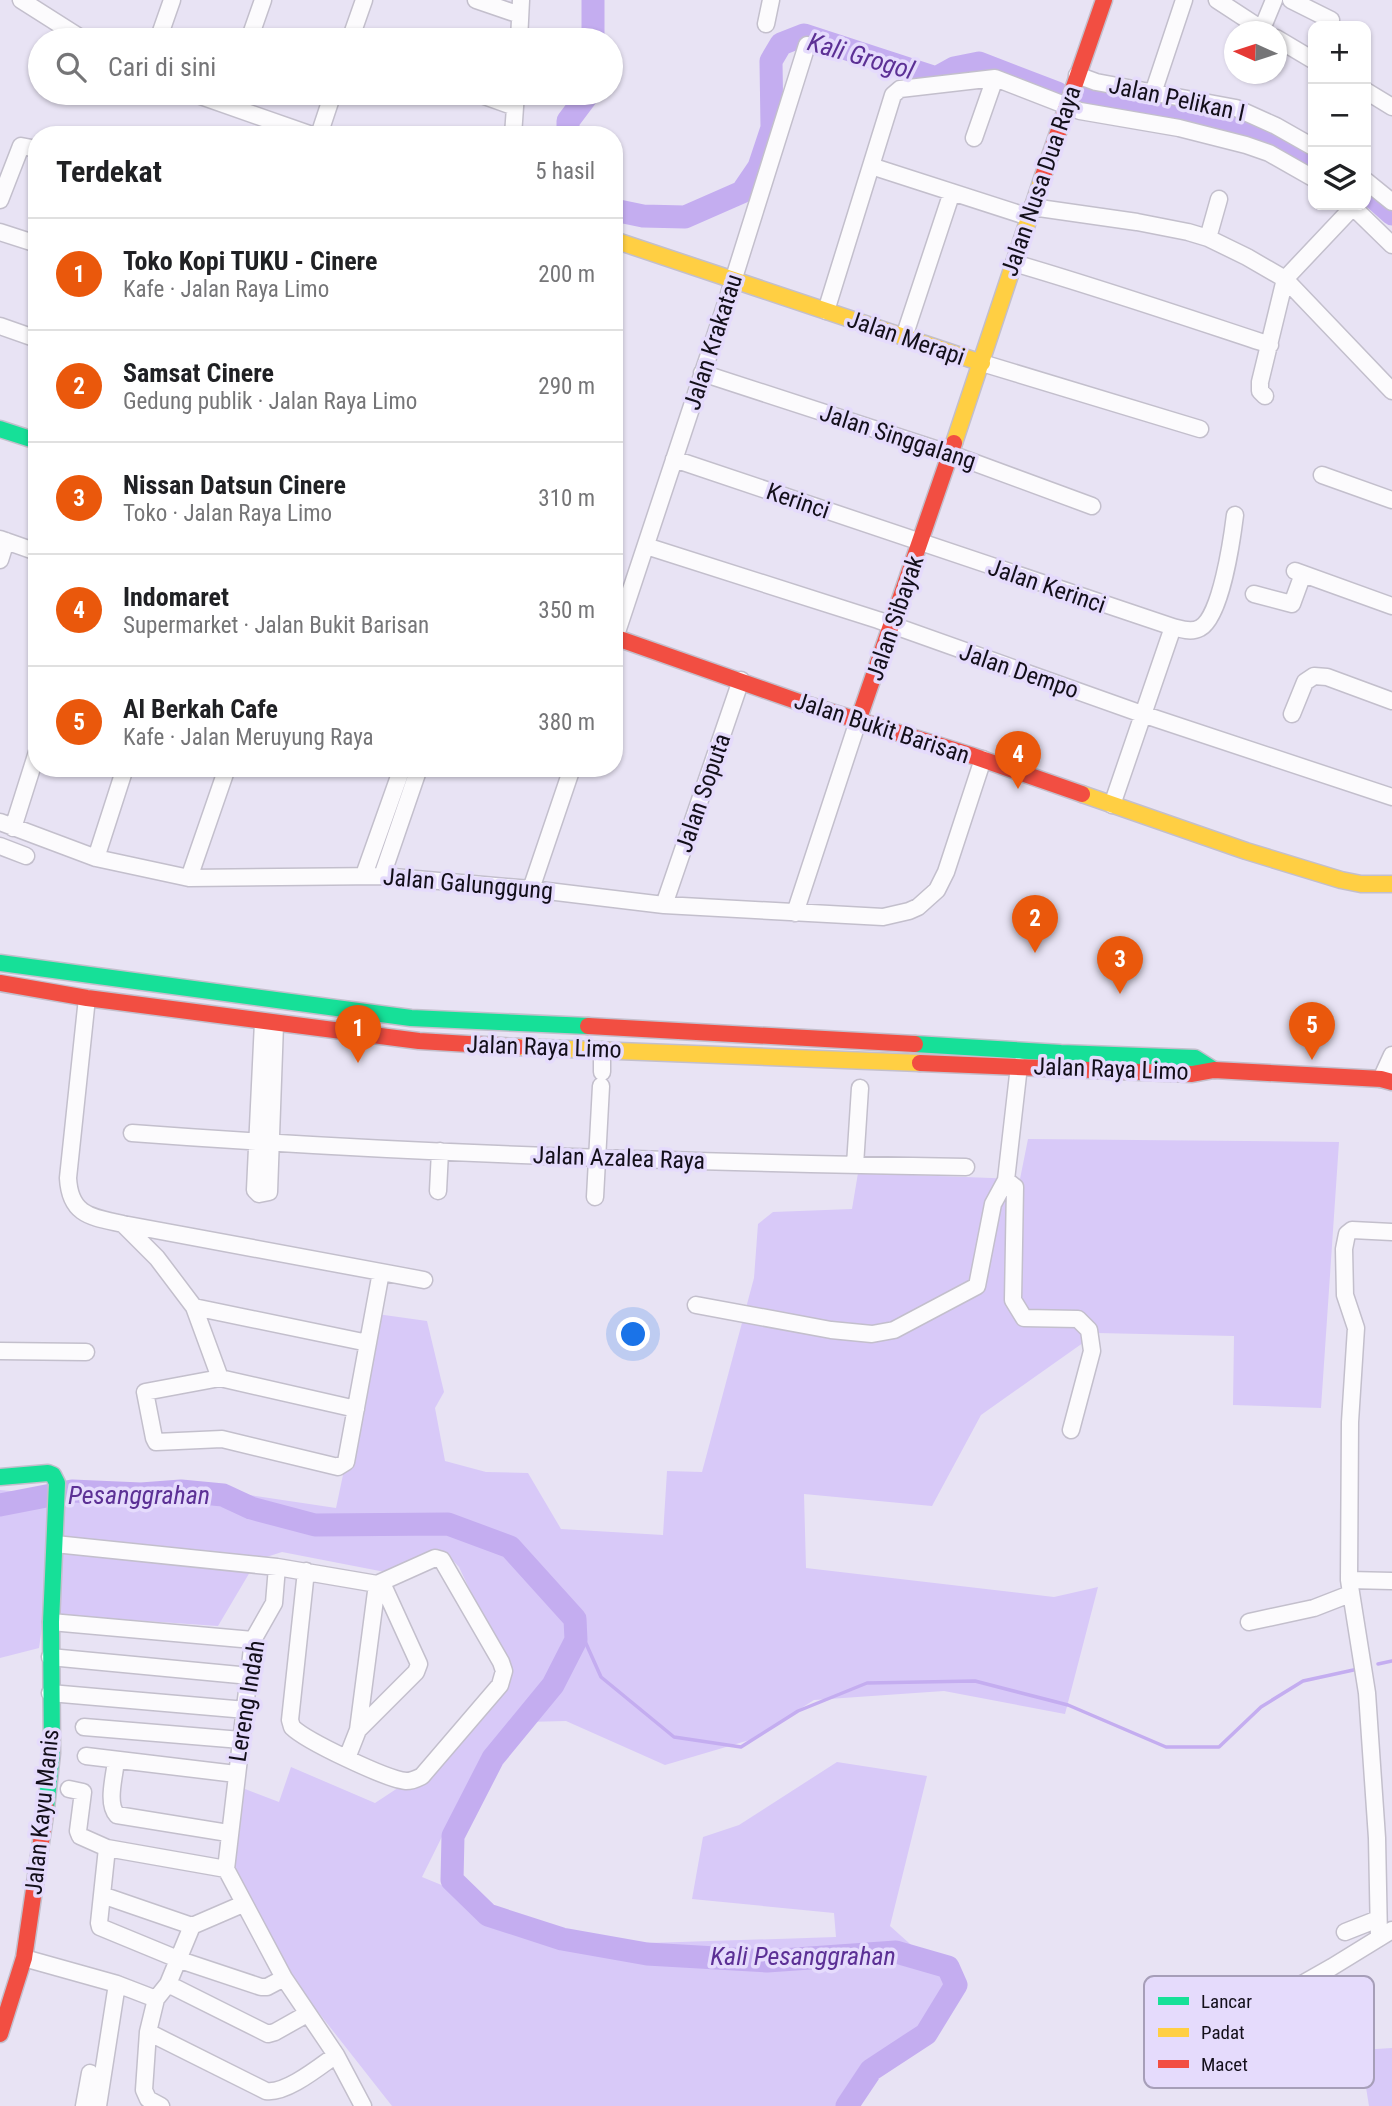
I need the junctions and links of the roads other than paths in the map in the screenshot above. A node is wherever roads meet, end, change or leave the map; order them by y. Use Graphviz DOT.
graph roads {
  1 [pos="21,0"];
  2 [pos="172,0"];
  3 [pos="263,0"];
  4 [pos="364,0"];
  5 [pos="476,0"];
  6 [pos="771,0"];
  7 [pos="1104,0"];
  8 [pos="1184,0"];
  9 [pos="1217,0"];
  10 [pos="1274,0"];
  11 [pos="1291,0"];
  12 [pos="1309,4"];
  13 [pos="520,7"];
  14 [pos="1331,20"];
  15 [pos="1250,21"];
  16 [pos="1267,21"];
  17 [pos="766,24"];
  18 [pos="65,28"];
  19 [pos="162,28"];
  20 [pos="253,28"];
  21 [pos="354,28"];
  22 [pos="519,28"];
  23 [pos="1287,44"];
  24 [pos="807,45"];
  25 [pos="1308,57"];
  26 [pos="1077,75"];
  27 [pos="995,78"];
  28 [pos="1153,93"];
  29 [pos="1371,94"];
  30 [pos="243,105"];
  31 [pos="329,105"];
  32 [pos="515,105"];
  33 [pos="1066,107"];
  34 [pos="1392,107"];
  35 [pos="291,126"];
  36 [pos="321,126"];
  37 [pos="514,126"];
  38 [pos="974,138"];
  39 [pos="1308,144"];
  40 [pos="28,149"];
  41 [pos="871,166"];
  42 [pos="1308,175"];
  43 [pos="1392,178"];
  44 [pos="1371,185"];
  45 [pos="952,192"];
  46 [pos="1387,197"];
  47 [pos="1219,199"];
  48 [pos="0,201"];
  49 [pos="1348,210"];
  50 [pos="1356,210"];
  51 [pos="1031,212"];
  52 [pos="0,232"];
  53 [pos="1208,238"];
  54 [pos="28,241"];
  55 [pos="623,243"];
  56 [pos="1392,245"];
  57 [pos="1014,262"];
  58 [pos="1285,279"];
  59 [pos="733,280"];
  60 [pos="826,311"];
  61 [pos="0,326"];
  62 [pos="28,336"];
  63 [pos="904,337"];
  64 [pos="1270,345"];
  65 [pos="982,363"];
  66 [pos="702,373"];
  67 [pos="1392,391"];
  68 [pos="1265,396"];
  69 [pos="0,429"];
  70 [pos="1200,429"];
  71 [pos="28,438"];
  72 [pos="951,454"];
  73 [pos="674,459"];
  74 [pos="1322,475"];
  75 [pos="1392,500"];
  76 [pos="1092,506"];
  77 [pos="1235,515"];
  78 [pos="3,540"];
  79 [pos="921,543"];
  80 [pos="646,546"];
  81 [pos="28,549"];
  82 [pos="0,560"];
  83 [pos="1254,594"];
  84 [pos="1392,606"];
  85 [pos="623,615"];
  86 [pos="892,626"];
  87 [pos="1173,627"];
  88 [pos="623,642"];
  89 [pos="741,680"];
  90 [pos="1392,701"];
  91 [pos="1142,714"];
  92 [pos="1292,714"];
  93 [pos="858,721"];
  94 [pos="983,760"];
  95 [pos="28,773"];
  96 [pos="122,777"];
  97 [pos="223,777"];
  98 [pos="399,777"];
  99 [pos="416,777"];
  100 [pos="569,777"];
  101 [pos="1392,797"];
  102 [pos="1112,805"];
  103 [pos="6,825"];
  104 [pos="0,846"];
  105 [pos="26,856"];
  106 [pos="96,858"];
  107 [pos="364,875"];
  108 [pos="382,876"];
  109 [pos="189,878"];
  110 [pos="1392,884"];
  111 [pos="531,889"];
  112 [pos="664,905"];
  113 [pos="796,913"];
  114 [pos="0,963"];
  115 [pos="0,983"];
  116 [pos="87,998"];
  117 [pos="269,1023"];
  118 [pos="635,1030"];
  119 [pos="981,1047"];
  120 [pos="603,1050"];
  121 [pos="634,1051"];
  122 [pos="1392,1055"];
  123 [pos="981,1065"];
  124 [pos="1019,1066"];
  125 [pos="1214,1070"];
  126 [pos="1386,1081"];
  127 [pos="860,1088"];
  128 [pos="132,1133"];
  129 [pos="265,1143"];
  130 [pos="440,1151"];
  131 [pos="598,1158"];
  132 [pos="855,1165"];
  133 [pos="966,1167"];
  134 [pos="1006,1180"];
  135 [pos="438,1191"];
  136 [pos="595,1197"];
  137 [pos="123,1224"];
  138 [pos="1392,1232"];
  139 [pos="381,1272"];
  140 [pos="424,1280"];
  141 [pos="696,1305"];
  142 [pos="194,1307"];
  143 [pos="368,1343"];
  144 [pos="0,1351"];
  145 [pos="0,1362"];
  146 [pos="220,1378"];
  147 [pos="356,1409"];
  148 [pos="1071,1430"];
  149 [pos="0,1478"];
  150 [pos="55,1544"];
  151 [pos="277,1567"];
  152 [pos="306,1571"];
  153 [pos="1392,1581"];
  154 [pos="379,1583"];
  155 [pos="1350,1587"];
  156 [pos="51,1622"];
  157 [pos="1250,1622"];
  158 [pos="253,1640"];
  159 [pos="50,1657"];
  160 [pos="250,1676"];
  161 [pos="50,1693"];
  162 [pos="246,1710"];
  163 [pos="84,1727"];
  164 [pos="358,1730"];
  165 [pos="241,1740"];
  166 [pos="86,1756"];
  167 [pos="347,1758"];
  168 [pos="116,1760"];
  169 [pos="236,1774"];
  170 [pos="69,1788"];
  171 [pos="229,1833"];
  172 [pos="107,1848"];
  173 [pos="226,1869"];
  174 [pos="102,1895"];
  175 [pos="243,1904"];
  176 [pos="1378,1919"];
  177 [pos="192,1926"];
  178 [pos="1345,1932"];
  179 [pos="1386,1934"];
  180 [pos="24,1958"];
  181 [pos="180,1960"];
  182 [pos="1318,1976"];
  183 [pos="284,1979"];
  184 [pos="117,1984"];
  185 [pos="168,1984"];
  186 [pos="156,1999"];
  187 [pos="307,2014"];
  188 [pos="148,2032"];
  189 [pos="0,2034"];
  190 [pos="336,2055"];
  191 [pos="90,2073"];
  192 [pos="84,2106"];
  193 [pos="98,2106"];
  194 [pos="161,2106"];
  195 [pos="363,2106"];
  1 -- 18 [label="street"];
  2 -- 19 [label="street"];
  3 -- 20 [label="street"];
  4 -- 21 [label="street"];
  5 -- 13 [label="street"];
  6 -- 17 [label="street"];
  7 -- 26 [label="street, Jalan Nusa Dua Raya"];
  8 -- 28 [label="street"];
  9 -- 15 [label="street"];
  10 -- 16 [label="street"];
  11 -- 12 [label="street"];
  12 -- 14 [label="street"];
  13 -- 22 [label="street"];
  23 -- 25 [label="street"];
  24 -- 59 [label="street, Jalan Krakatau"];
  26 -- 28 [label="street, Jalan Pelikan I"];
  26 -- 33 [label="street, Jalan Nusa Dua Raya"];
  27 -- 33 [label="street"];
  27 -- 38 [label="street"];
  27 -- 41 [label="street"];
  28 -- 39 [label="street, Jalan Pelikan I"];
  29 -- 34 [label="street"];
  30 -- 35 [label="street"];
  31 -- 36 [label="street"];
  32 -- 37 [label="street"];
  33 -- 42 [label="street"];
  33 -- 51 [label="street, Jalan Nusa Dua Raya"];
  40 -- 48 [label="street"];
  41 -- 45 [label="street"];
  41 -- 60 [label="street"];
  43 -- 46 [label="street"];
  44 -- 46 [label="street"];
  45 -- 51 [label="street"];
  45 -- 63 [label="street"];
  47 -- 53 [label="street"];
  49 -- 58 [label="street"];
  50 -- 56 [label="street"];
  51 -- 53 [label="street"];
  51 -- 57 [label="street, Jalan Nusa Dua Raya"];
  52 -- 54 [label="street"];
  53 -- 58 [label="street"];
  55 -- 59 [label="street, Jalan Merapi"];
  57 -- 64 [label="street"];
  57 -- 65 [label="street, Jalan Nusa Dua Raya"];
  58 -- 64 [label="street"];
  58 -- 67 [label="street"];
  59 -- 60 [label="street, Jalan Merapi"];
  59 -- 66 [label="street, Jalan Krakatau"];
  60 -- 63 [label="street, Jalan Merapi"];
  61 -- 62 [label="street"];
  63 -- 65 [label="street, Jalan Merapi"];
  64 -- 68 [label="street"];
  65 -- 70 [label="street, Jalan Merapi"];
  65 -- 72 [label="street, Jalan Sibayak"];
  66 -- 72 [label="street, Jalan Singgalang"];
  66 -- 73 [label="street, Jalan Krakatau"];
  69 -- 71 [label="street"];
  72 -- 76 [label="street, Jalan Singgalang"];
  72 -- 79 [label="street, Jalan Sibayak"];
  73 -- 79 [label="street, Kerinci"];
  73 -- 80 [label="street, Jalan Krakatau"];
  74 -- 75 [label="street"];
  77 -- 87 [label="street"];
  78 -- 81 [label="street"];
  78 -- 82 [label="street"];
  79 -- 86 [label="street, Jalan Sibayak"];
  79 -- 87 [label="street, Jalan Kerinci"];
  80 -- 85 [label="street, Jalan Krakatau"];
  80 -- 86 [label="street, Jalan Dempo"];
  83 -- 84 [label="street"];
  86 -- 91 [label="street, Jalan Dempo"];
  86 -- 93 [label="street, Jalan Sibayak"];
  87 -- 91 [label="street"];
  88 -- 89 [label="street, Jalan Bukit Barisan"];
  89 -- 93 [label="street, Jalan Bukit Barisan"];
  89 -- 112 [label="street, Jalan Soputa"];
  90 -- 92 [label="street"];
  91 -- 101 [label="street, Jalan Dempo"];
  91 -- 102 [label="street"];
  93 -- 94 [label="street, Jalan Bukit Barisan"];
  93 -- 113 [label="street, Jalan Sibayak"];
  94 -- 102 [label="street, Jalan Bukit Barisan"];
  94 -- 113 [label="street, Jalan Galunggung"];
  95 -- 103 [label="street"];
  96 -- 106 [label="street"];
  97 -- 109 [label="street"];
  98 -- 107 [label="street"];
  99 -- 108 [label="street"];
  100 -- 111 [label="street"];
  102 -- 110 [label="street, Jalan Bukit Barisan"];
  103 -- 106 [label="street, Jalan Galunggung"];
  104 -- 105 [label="street"];
  106 -- 109 [label="street, Jalan Galunggung"];
  107 -- 108 [label="street, Jalan Galunggung"];
  107 -- 109 [label="street, Jalan Galunggung"];
  108 -- 111 [label="street, Jalan Galunggung"];
  111 -- 112 [label="street, Jalan Galunggung"];
  112 -- 113 [label="street, Jalan Galunggung"];
  114 -- 118 [label="street, Jalan Raya Limo"];
  115 -- 116 [label="street, Jalan Raya Limo"];
  116 -- 117 [label="street, Jalan Raya Limo"];
  116 -- 137 [label="street"];
  117 -- 120 [label="street, Jalan Raya Limo"];
  117 -- 129 [label="street"];
  118 -- 119 [label="street, Jalan Raya Limo"];
  118 -- 121 [label="street"];
  119 -- 123 [label="street"];
  119 -- 125 [label="street, Jalan Raya Limo"];
  120 -- 121 [label="street, Jalan Raya Limo"];
  120 -- 131 [label="street"];
  121 -- 123 [label="street, Jalan Raya Limo"];
  122 -- 126 [label="street"];
  123 -- 124 [label="street, Jalan Raya Limo"];
  124 -- 125 [label="street, Jalan Raya Limo"];
  124 -- 134 [label="street"];
  125 -- 126 [label="street"];
  127 -- 132 [label="street"];
  128 -- 129 [label="street, Jalan Azalea Raya"];
  129 -- 130 [label="street, Jalan Azalea Raya"];
  130 -- 131 [label="street, Jalan Azalea Raya"];
  130 -- 135 [label="street"];
  131 -- 132 [label="street, Jalan Azalea Raya"];
  131 -- 136 [label="street"];
  132 -- 133 [label="street, Jalan Azalea Raya"];
  134 -- 141 [label="street"];
  134 -- 148 [label="street"];
  137 -- 139 [label="street"];
  137 -- 142 [label="street"];
  138 -- 155 [label="street"];
  139 -- 140 [label="street"];
  139 -- 143 [label="street"];
  142 -- 143 [label="street"];
  142 -- 146 [label="street"];
  143 -- 147 [label="street"];
  144 -- 145 [label="street"];
  146 -- 147 [label="street"];
  146 -- 147 [label="street"];
  149 -- 150 [label="street"];
  150 -- 151 [label="street"];
  150 -- 156 [label="street, Jalan Kayu Manis"];
  151 -- 152 [label="street"];
  151 -- 158 [label="street, Lereng Indah"];
  152 -- 154 [label="street"];
  152 -- 167 [label="street"];
  153 -- 155 [label="street"];
  154 -- 164 [label="street"];
  154 -- 164 [label="street"];
  154 -- 167 [label="street"];
  155 -- 157 [label="street"];
  155 -- 176 [label="street"];
  156 -- 158 [label="street"];
  156 -- 159 [label="street, Jalan Kayu Manis"];
  158 -- 160 [label="street, Lereng Indah"];
  159 -- 160 [label="street"];
  159 -- 161 [label="street, Jalan Kayu Manis"];
  160 -- 162 [label="street, Lereng Indah"];
  161 -- 162 [label="street"];
  161 -- 180 [label="street, Jalan Kayu Manis"];
  162 -- 165 [label="street, Lereng Indah"];
  163 -- 165 [label="street"];
  164 -- 167 [label="street"];
  165 -- 169 [label="street, Lereng Indah"];
  166 -- 168 [label="street"];
  168 -- 169 [label="street"];
  168 -- 171 [label="street"];
  169 -- 171 [label="street, Lereng Indah"];
  170 -- 172 [label="street"];
  171 -- 173 [label="street, Lereng Indah"];
  172 -- 173 [label="street"];
  172 -- 174 [label="street"];
  173 -- 175 [label="street"];
  174 -- 177 [label="street"];
  174 -- 181 [label="street"];
  175 -- 177 [label="street"];
  175 -- 183 [label="street"];
  176 -- 178 [label="street"];
  176 -- 179 [label="street"];
  177 -- 181 [label="street"];
  179 -- 182 [label="street"];
  180 -- 184 [label="street"];
  180 -- 189 [label="street, Jalan Kayu Manis"];
  181 -- 183 [label="street"];
  181 -- 185 [label="street"];
  183 -- 187 [label="street"];
  184 -- 186 [label="street"];
  184 -- 193 [label="street"];
  185 -- 186 [label="street"];
  185 -- 187 [label="street"];
  186 -- 188 [label="street"];
  187 -- 190 [label="street"];
  188 -- 190 [label="street"];
  188 -- 194 [label="street"];
  190 -- 195 [label="street"];
  191 -- 192 [label="street"];
}
